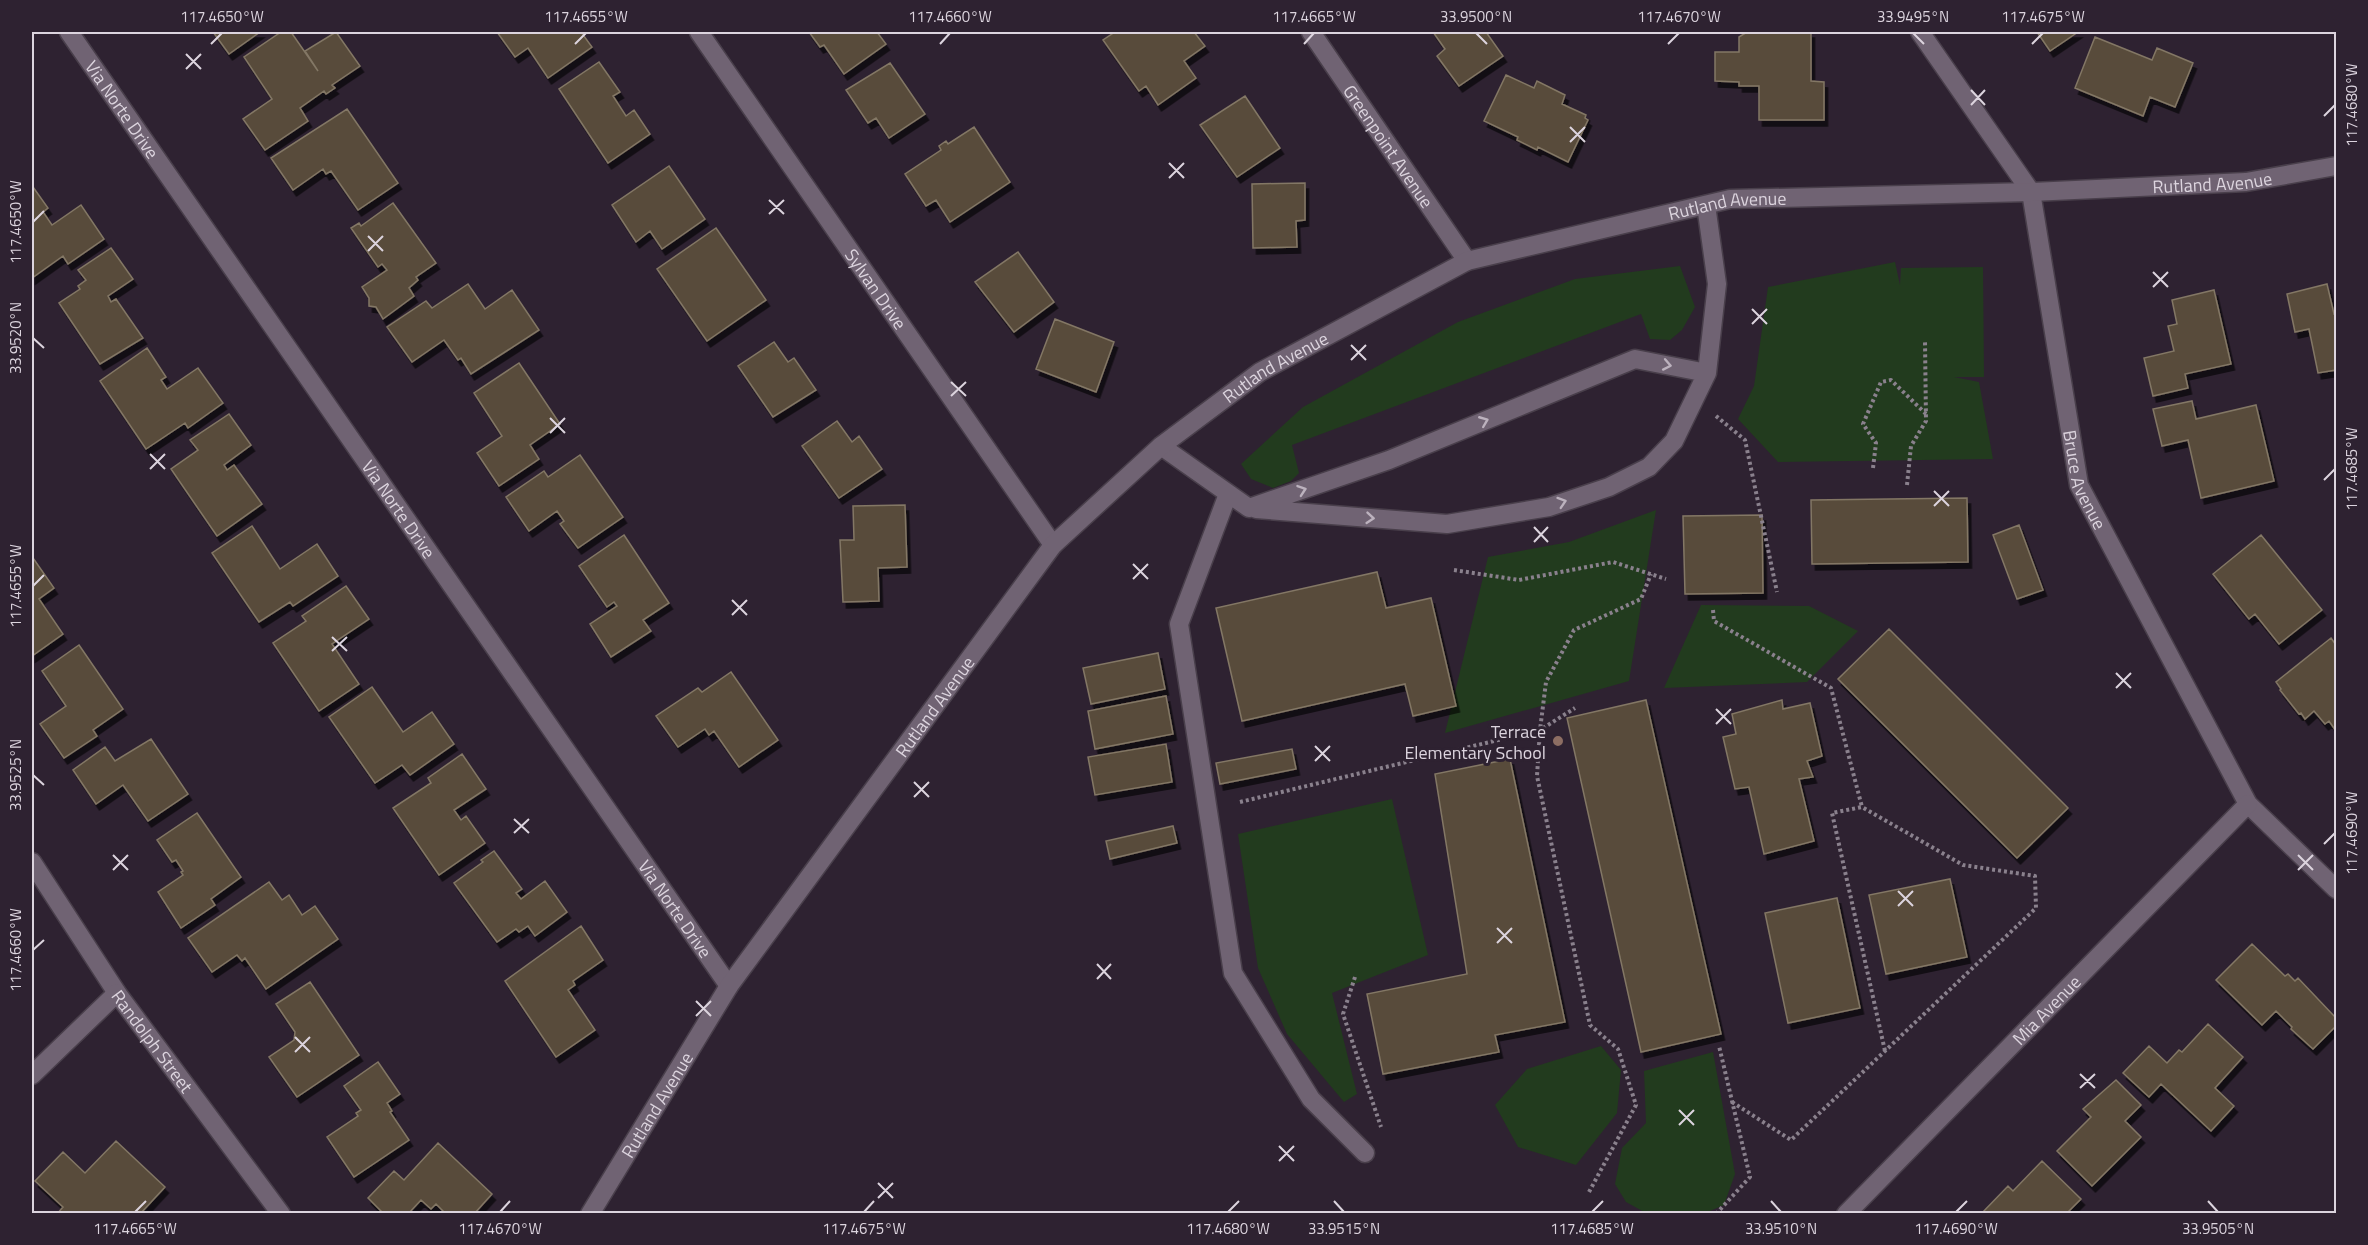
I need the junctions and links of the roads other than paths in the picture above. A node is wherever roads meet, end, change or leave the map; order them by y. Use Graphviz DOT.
graph roads {
  1 [pos="69,32"];
  2 [pos="699,32"];
  3 [pos="1311,32"];
  4 [pos="1920,32"];
  5 [pos="2337,166"];
  6 [pos="2031,192"];
  7 [pos="1706,205"];
  8 [pos="1467,261"];
  9 [pos="1707,373"];
  10 [pos="1161,446"];
  11 [pos="1228,494"];
  12 [pos="1249,508"];
  13 [pos="1053,545"];
  14 [pos="2248,804"];
  15 [pos="32,862"];
  16 [pos="2337,889"];
  17 [pos="729,986"];
  18 [pos="117,993"];
  19 [pos="32,1075"];
  20 [pos="1365,1153"];
  21 [pos="281,1214"];
  22 [pos="590,1214"];
  23 [pos="1846,1214"];
  1 -- 17 [label="street, Via Norte Drive"];
  2 -- 13 [label="street, Sylvan Drive"];
  3 -- 8 [label="street, Greenpoint Avenue"];
  4 -- 6 [label="street, Bruce Avenue"];
  5 -- 6 [label="street, Rutland Avenue"];
  6 -- 7 [label="street, Rutland Avenue"];
  6 -- 14 [label="street, Bruce Avenue"];
  7 -- 8 [label="street, Rutland Avenue"];
  7 -- 9 [label="street"];
  8 -- 10 [label="street, Rutland Avenue"];
  12 -- 9 [label="street, one-way"];
  12 -- 9 [label="street, one-way"];
  10 -- 11 [label="street"];
  10 -- 13 [label="street, Rutland Avenue"];
  11 -- 12 [label="street"];
  11 -- 20 [label="street"];
  13 -- 17 [label="street, Rutland Avenue"];
  14 -- 16 [label="street, Bruce Avenue"];
  14 -- 23 [label="street, Mia Avenue"];
  15 -- 18 [label="street, Randolph Street"];
  17 -- 22 [label="street, Rutland Avenue"];
  18 -- 19 [label="street"];
  18 -- 21 [label="street, Randolph Street"];
}
